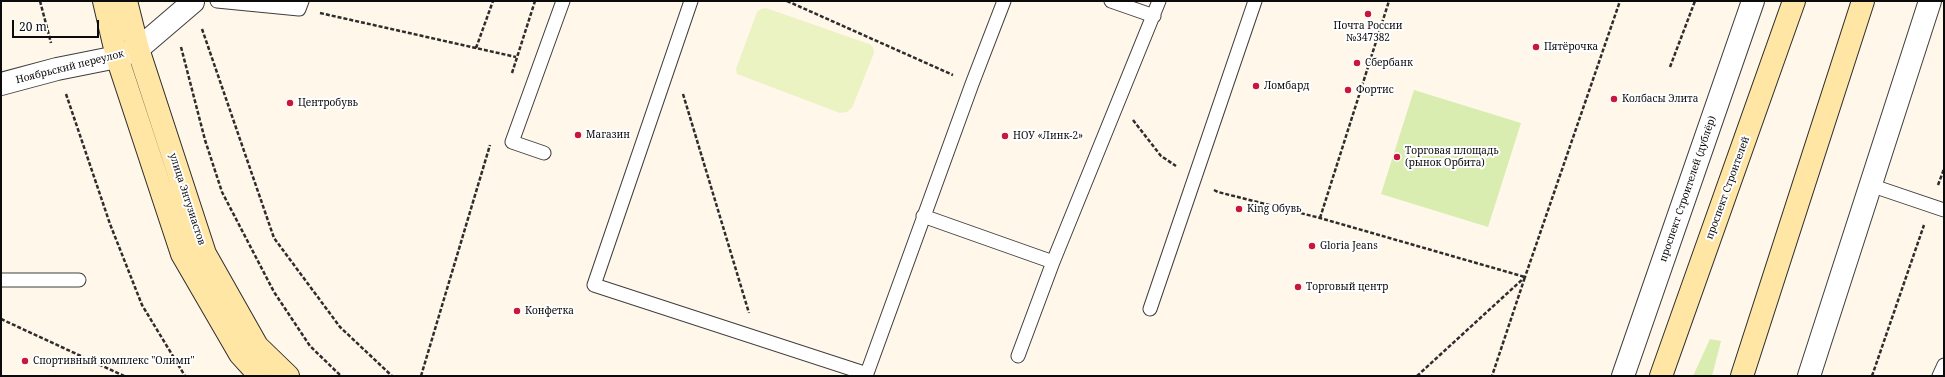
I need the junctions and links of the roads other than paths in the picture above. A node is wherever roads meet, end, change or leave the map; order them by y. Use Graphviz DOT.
graph roads {
  1 [pos="104,1"];
  2 [pos="126,1"];
  3 [pos="217,1"];
  4 [pos="563,1"];
  5 [pos="692,1"];
  6 [pos="1004,1"];
  7 [pos="1111,1"];
  8 [pos="1158,1"];
  9 [pos="1255,1"];
  10 [pos="1753,1"];
  11 [pos="1794,1"];
  12 [pos="1863,1"];
  13 [pos="1930,1"];
  14 [pos="194,2"];
  15 [pos="300,5"];
  16 [pos="1154,16"];
  17 [pos="138,49"];
  18 [pos="116,57"];
  19 [pos="1,84"];
  20 [pos="544,153"];
  21 [pos="1870,185"];
  22 [pos="1944,210"];
  23 [pos="923,216"];
  24 [pos="1053,262"];
  25 [pos="1,280"];
  26 [pos="79,280"];
  27 [pos="1150,309"];
  28 [pos="1018,356"];
  29 [pos="1944,365"];
  30 [pos="867,375"];
  31 [pos="260,376"];
  32 [pos="288,376"];
  33 [pos="1623,376"];
  34 [pos="1661,376"];
  35 [pos="1742,376"];
  36 [pos="1809,376"];
  37 [pos="1939,376"];
  1 -- 18 [label="street"];
  2 -- 17 [label="street, улица Энтузиастов"];
  3 -- 15 [label="lane"];
  4 -- 20 [label="lane"];
  5 -- 30 [label="lane"];
  6 -- 23 [label="lane"];
  7 -- 16 [label="lane"];
  8 -- 16 [label="lane"];
  9 -- 27 [label="lane"];
  10 -- 33 [label="street, проспект Строителей (дублёр)"];
  11 -- 34 [label="street, проспект Строителей"];
  12 -- 35 [label="street"];
  13 -- 21 [label="street"];
  14 -- 17 [label="street, Ноябрьский переулок"];
  16 -- 24 [label="lane"];
  17 -- 18 [label="street, Ноябрьский переулок"];
  17 -- 32 [label="street, улица Энтузиастов"];
  18 -- 19 [label="street, Ноябрьский переулок"];
  18 -- 31 [label="street"];
  21 -- 22 [label="lane"];
  21 -- 36 [label="street"];
  23 -- 24 [label="lane"];
  23 -- 30 [label="lane"];
  24 -- 28 [label="lane"];
  25 -- 26 [label="lane"];
  29 -- 37 [label="lane"];
}
